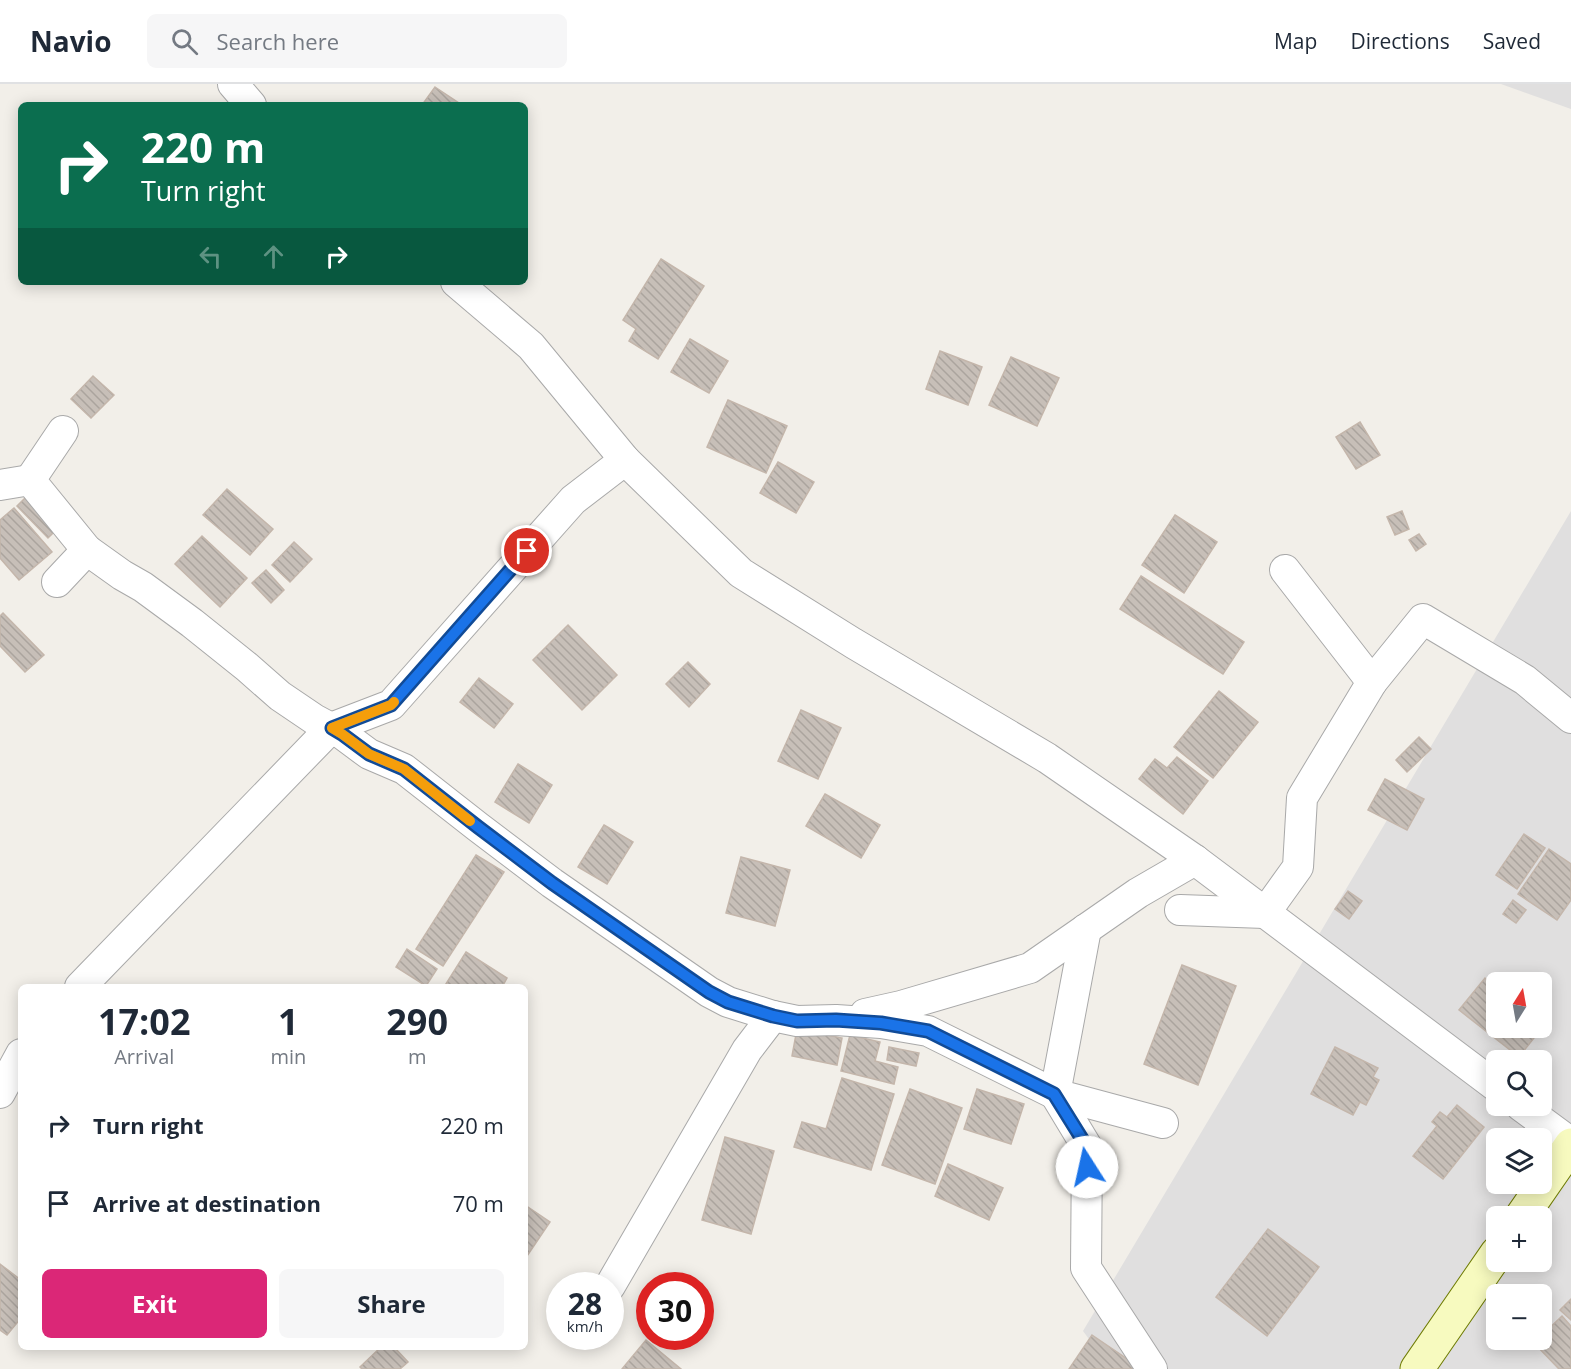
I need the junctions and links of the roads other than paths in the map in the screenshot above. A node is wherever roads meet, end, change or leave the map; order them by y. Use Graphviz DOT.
graph roads {
  1 [pos="233,84"];
  2 [pos="248,102"];
  3 [pos="460,285"];
  4 [pos="63,430"];
  5 [pos="625,460"];
  6 [pos="30,480"];
  7 [pos="0,485"];
  8 [pos="87,550"];
  9 [pos="1285,570"];
  10 [pos="57,582"];
  11 [pos="1372,682"];
  12 [pos="1571,718"];
  13 [pos="332,728"];
  14 [pos="1195,860"];
  15 [pos="1180,910"];
  16 [pos="1265,913"];
  17 [pos="1086,929"];
  18 [pos="83,984"];
  19 [pos="773,1016"];
  20 [pos="836,1020"];
  21 [pos="18,1060"];
  22 [pos="1486,1079"];
  23 [pos="0,1093"];
  24 [pos="1054,1094"];
  25 [pos="1534,1116"];
  26 [pos="1163,1123"];
  27 [pos="1571,1144"];
  28 [pos="1529,1206"];
  29 [pos="1486,1269"];
  30 [pos="618,1272"];
  31 [pos="1152,1369"];
  32 [pos="1417,1369"];
  1 -- 2 [label="street"];
  3 -- 5 [label="street"];
  4 -- 6 [label="street"];
  5 -- 13 [label="street"];
  5 -- 14 [label="street"];
  6 -- 7 [label="street"];
  6 -- 8 [label="street"];
  8 -- 10 [label="street"];
  8 -- 13 [label="street"];
  9 -- 11 [label="street"];
  11 -- 12 [label="street"];
  11 -- 16 [label="street"];
  13 -- 18 [label="street"];
  13 -- 19 [label="street"];
  14 -- 16 [label="street"];
  14 -- 17 [label="street"];
  15 -- 16 [label="street"];
  16 -- 22 [label="street"];
  17 -- 20 [label="street"];
  17 -- 24 [label="street"];
  19 -- 20 [label="street"];
  19 -- 30 [label="street"];
  20 -- 24 [label="street"];
  21 -- 23 [label="street"];
  24 -- 26 [label="street"];
  24 -- 31 [label="street"];
  25 -- 27 [label="street"];
  27 -- 28 [label="main road"];
  29 -- 32 [label="main road"];
}
